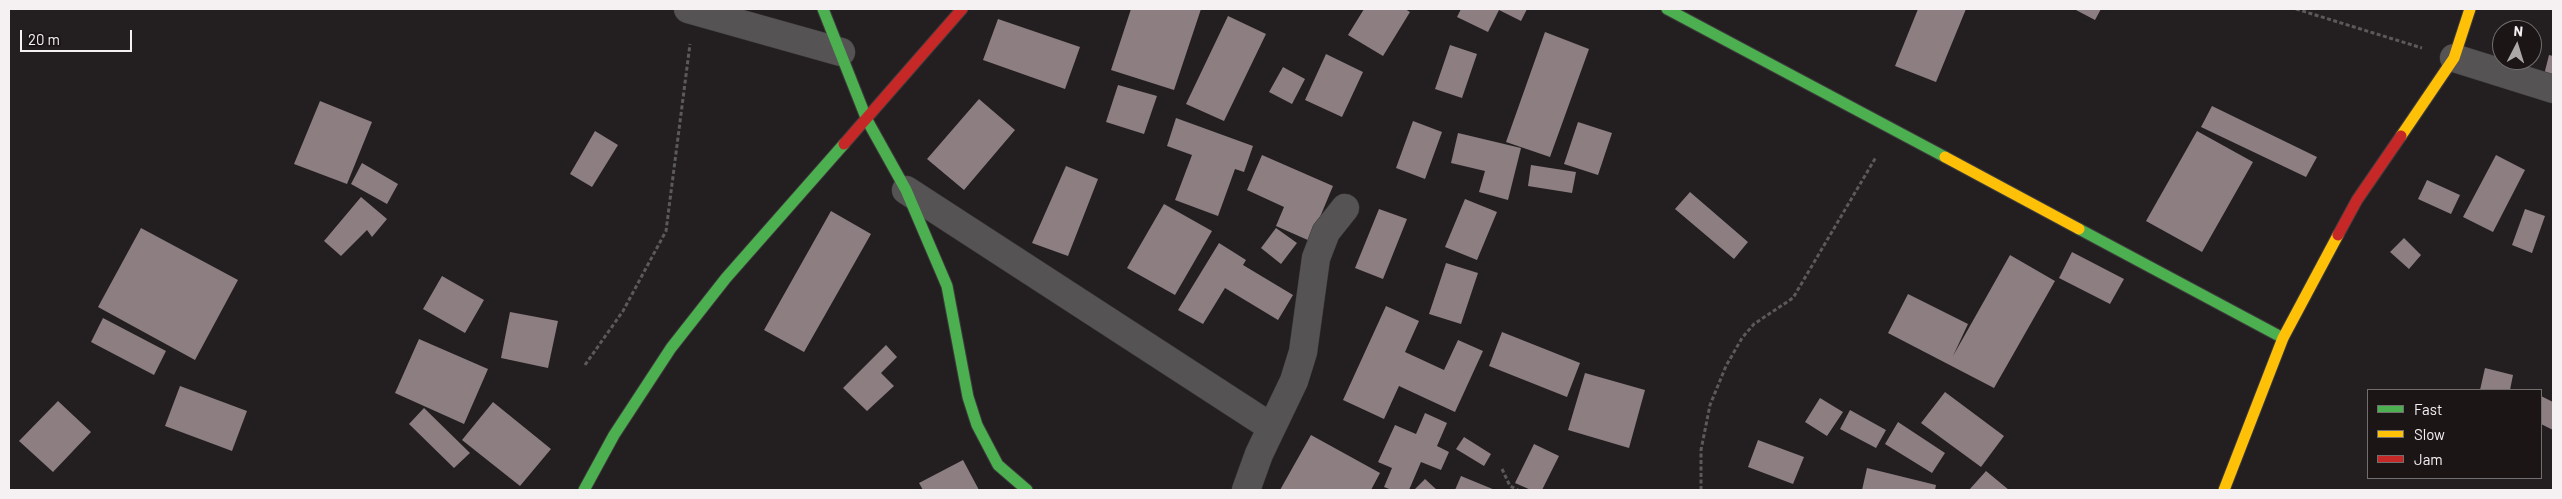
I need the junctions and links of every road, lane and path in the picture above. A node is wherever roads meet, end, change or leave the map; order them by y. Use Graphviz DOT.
graph roads {
  1 [pos="823,9"];
  2 [pos="962,9"];
  3 [pos="1667,9"];
  4 [pos="2296,9"];
  5 [pos="2470,9"];
  6 [pos="692,10"];
  7 [pos="841,52"];
  8 [pos="2454,58"];
  9 [pos="2553,89"];
  10 [pos="867,120"];
  11 [pos="1892,130"];
  12 [pos="906,190"];
  13 [pos="1345,208"];
  14 [pos="2283,338"];
  15 [pos="585,365"];
  16 [pos="1271,428"];
  17 [pos="1502,469"];
  18 [pos="584,490"];
  19 [pos="1026,490"];
  20 [pos="1246,490"];
  21 [pos="1518,490"];
  22 [pos="1701,490"];
  23 [pos="2224,490"];
  1 -- 7 [label="street"];
  2 -- 10 [label="street"];
  3 -- 11 [label="street"];
  4 -- 8 [label="path"];
  5 -- 8 [label="street"];
  6 -- 7 [label="street"];
  6 -- 15 [label="path"];
  7 -- 10 [label="street"];
  8 -- 9 [label="street"];
  8 -- 14 [label="street"];
  10 -- 12 [label="street"];
  10 -- 18 [label="street"];
  11 -- 14 [label="street"];
  11 -- 22 [label="path"];
  12 -- 16 [label="street"];
  12 -- 19 [label="street"];
  13 -- 16 [label="street"];
  14 -- 23 [label="street"];
  16 -- 20 [label="street"];
  17 -- 21 [label="path"];
}
